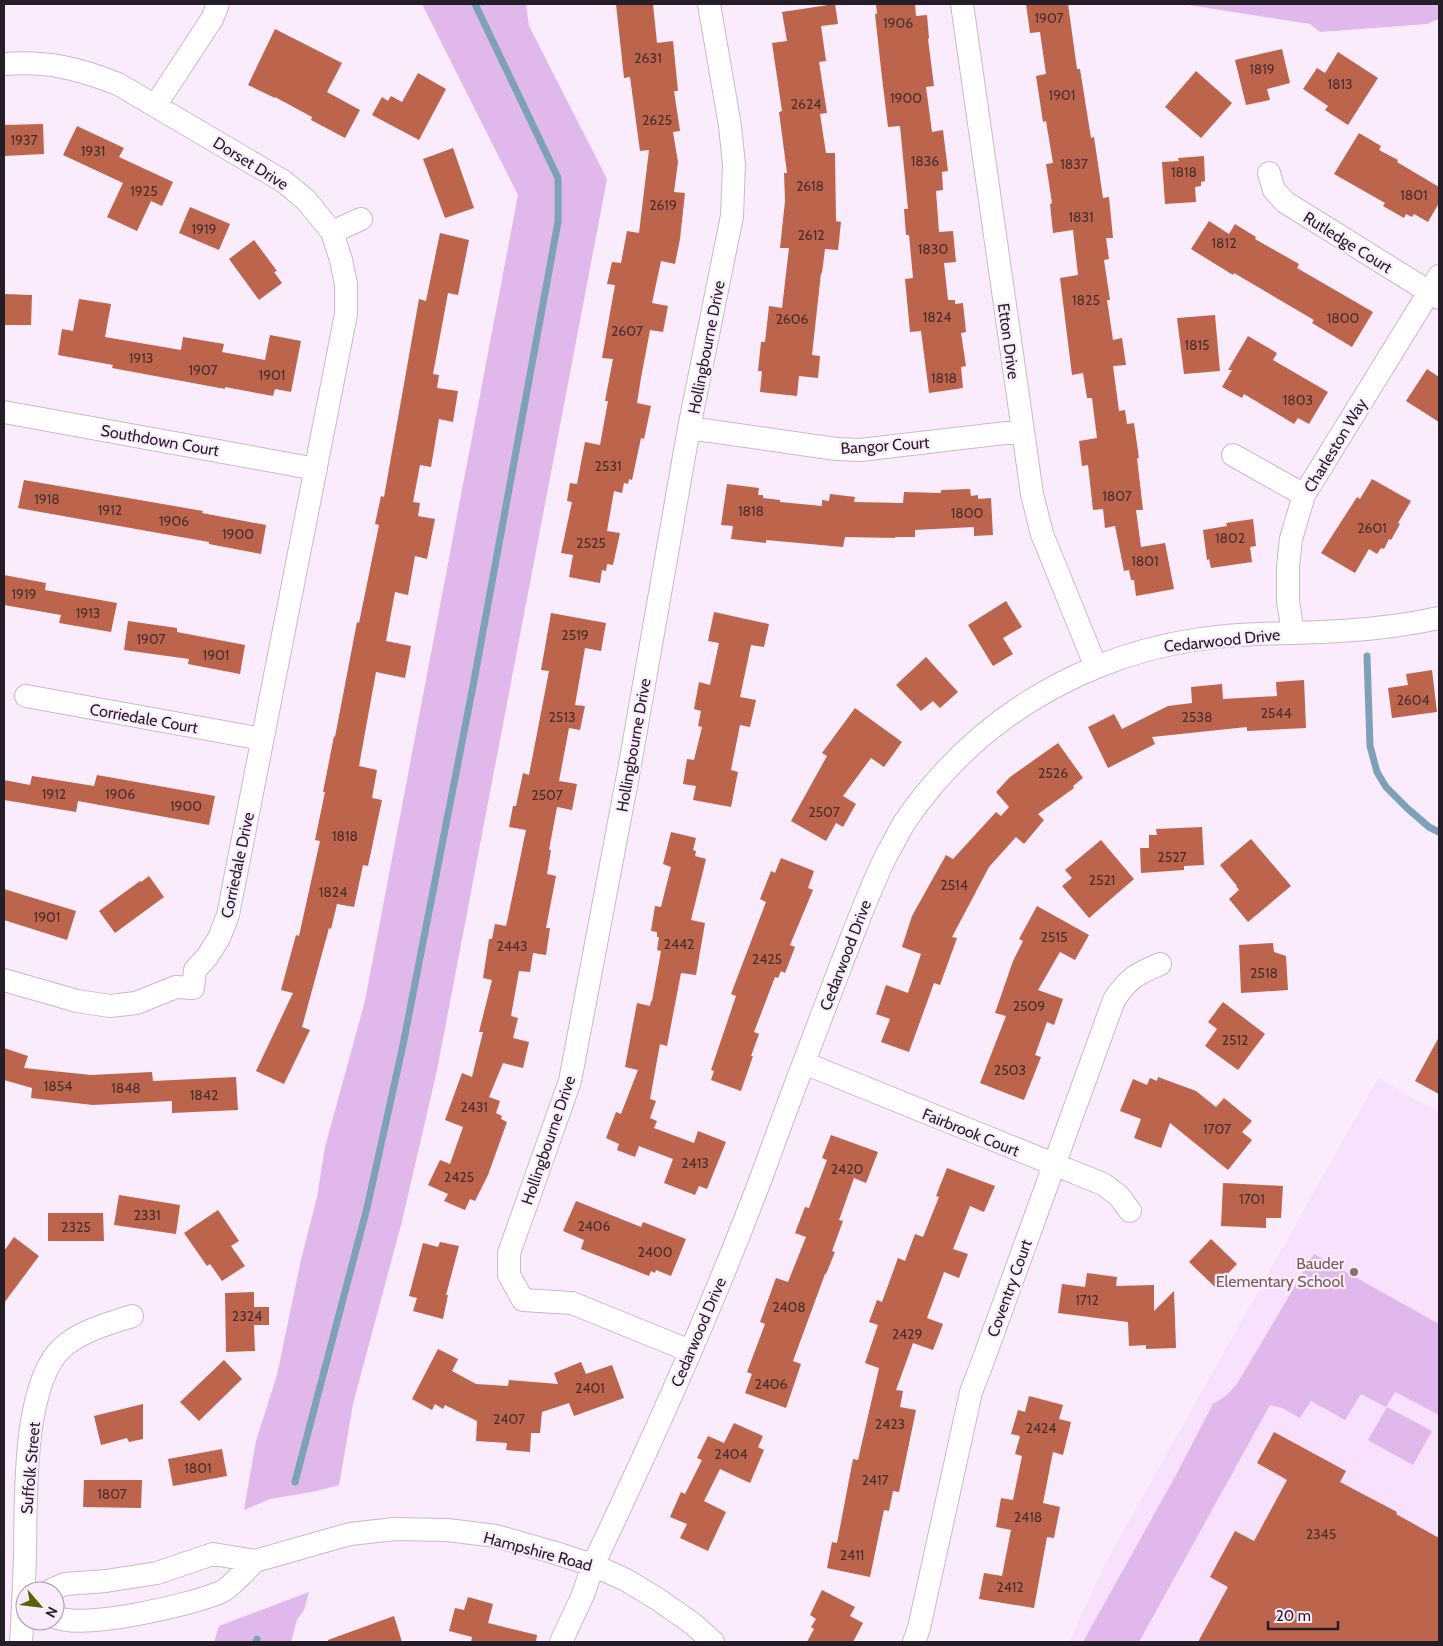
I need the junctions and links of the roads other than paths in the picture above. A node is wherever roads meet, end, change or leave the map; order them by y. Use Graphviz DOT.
graph roads {
  1 [pos="218,4"];
  2 [pos="962,4"];
  3 [pos="709,5"];
  4 [pos="4,64"];
  5 [pos="155,106"];
  6 [pos="1269,173"];
  7 [pos="361,219"];
  8 [pos="332,232"];
  9 [pos="1436,289"];
  10 [pos="4,412"];
  11 [pos="689,428"];
  12 [pos="1022,431"];
  13 [pos="1233,455"];
  14 [pos="316,469"];
  15 [pos="1304,495"];
  16 [pos="290,600"];
  17 [pos="1439,618"];
  18 [pos="1293,633"];
  19 [pos="1096,667"];
  20 [pos="26,696"];
  21 [pos="262,739"];
  22 [pos="1160,964"];
  23 [pos="4,980"];
  24 [pos="804,1064"];
  25 [pos="1054,1165"];
  26 [pos="1130,1211"];
  27 [pos="132,1316"];
  28 [pos="690,1351"];
  29 [pos="255,1561"];
  30 [pos="593,1565"];
  31 [pos="20,1581"];
  32 [pos="65,1584"];
  33 [pos="65,1621"];
  34 [pos="561,1642"];
  35 [pos="713,1642"];
  36 [pos="914,1642"];
  1 -- 5 [label="street"];
  2 -- 12 [label="street, Etton Drive"];
  3 -- 11 [label="street, Hollingbourne Drive"];
  4 -- 5 [label="street, Dorset Drive"];
  5 -- 8 [label="street, Dorset Drive"];
  6 -- 9 [label="street, Rutledge Court"];
  7 -- 8 [label="street"];
  8 -- 14 [label="street, Dorset Drive"];
  9 -- 15 [label="street, Charleston Way"];
  10 -- 14 [label="street, Southdown Court"];
  11 -- 12 [label="street, Bangor Court"];
  11 -- 28 [label="street, Hollingbourne Drive"];
  12 -- 19 [label="street, Etton Drive"];
  13 -- 15 [label="street"];
  14 -- 16 [label="street, Dorset Drive"];
  15 -- 18 [label="street, Charleston Way"];
  16 -- 21 [label="street, Corriedale Drive"];
  17 -- 18 [label="street, Cedarwood Drive"];
  18 -- 19 [label="street, Cedarwood Drive"];
  19 -- 24 [label="street, Cedarwood Drive"];
  20 -- 21 [label="street, Corriedale Court"];
  21 -- 23 [label="street, Corriedale Drive"];
  22 -- 25 [label="street, Coventry Court"];
  24 -- 25 [label="street, Fairbrook Court"];
  24 -- 28 [label="street, Cedarwood Drive"];
  25 -- 26 [label="street, Fairbrook Court"];
  25 -- 36 [label="street, Coventry Court"];
  27 -- 31 [label="street, Suffolk Street"];
  28 -- 30 [label="street, Cedarwood Drive"];
  29 -- 30 [label="street, Hampshire Road"];
  29 -- 32 [label="street, Hampshire Road"];
  29 -- 33 [label="street, Hampshire Road"];
  30 -- 34 [label="street, Cedarwood Drive"];
  30 -- 35 [label="street, Hampshire Road"];
}
